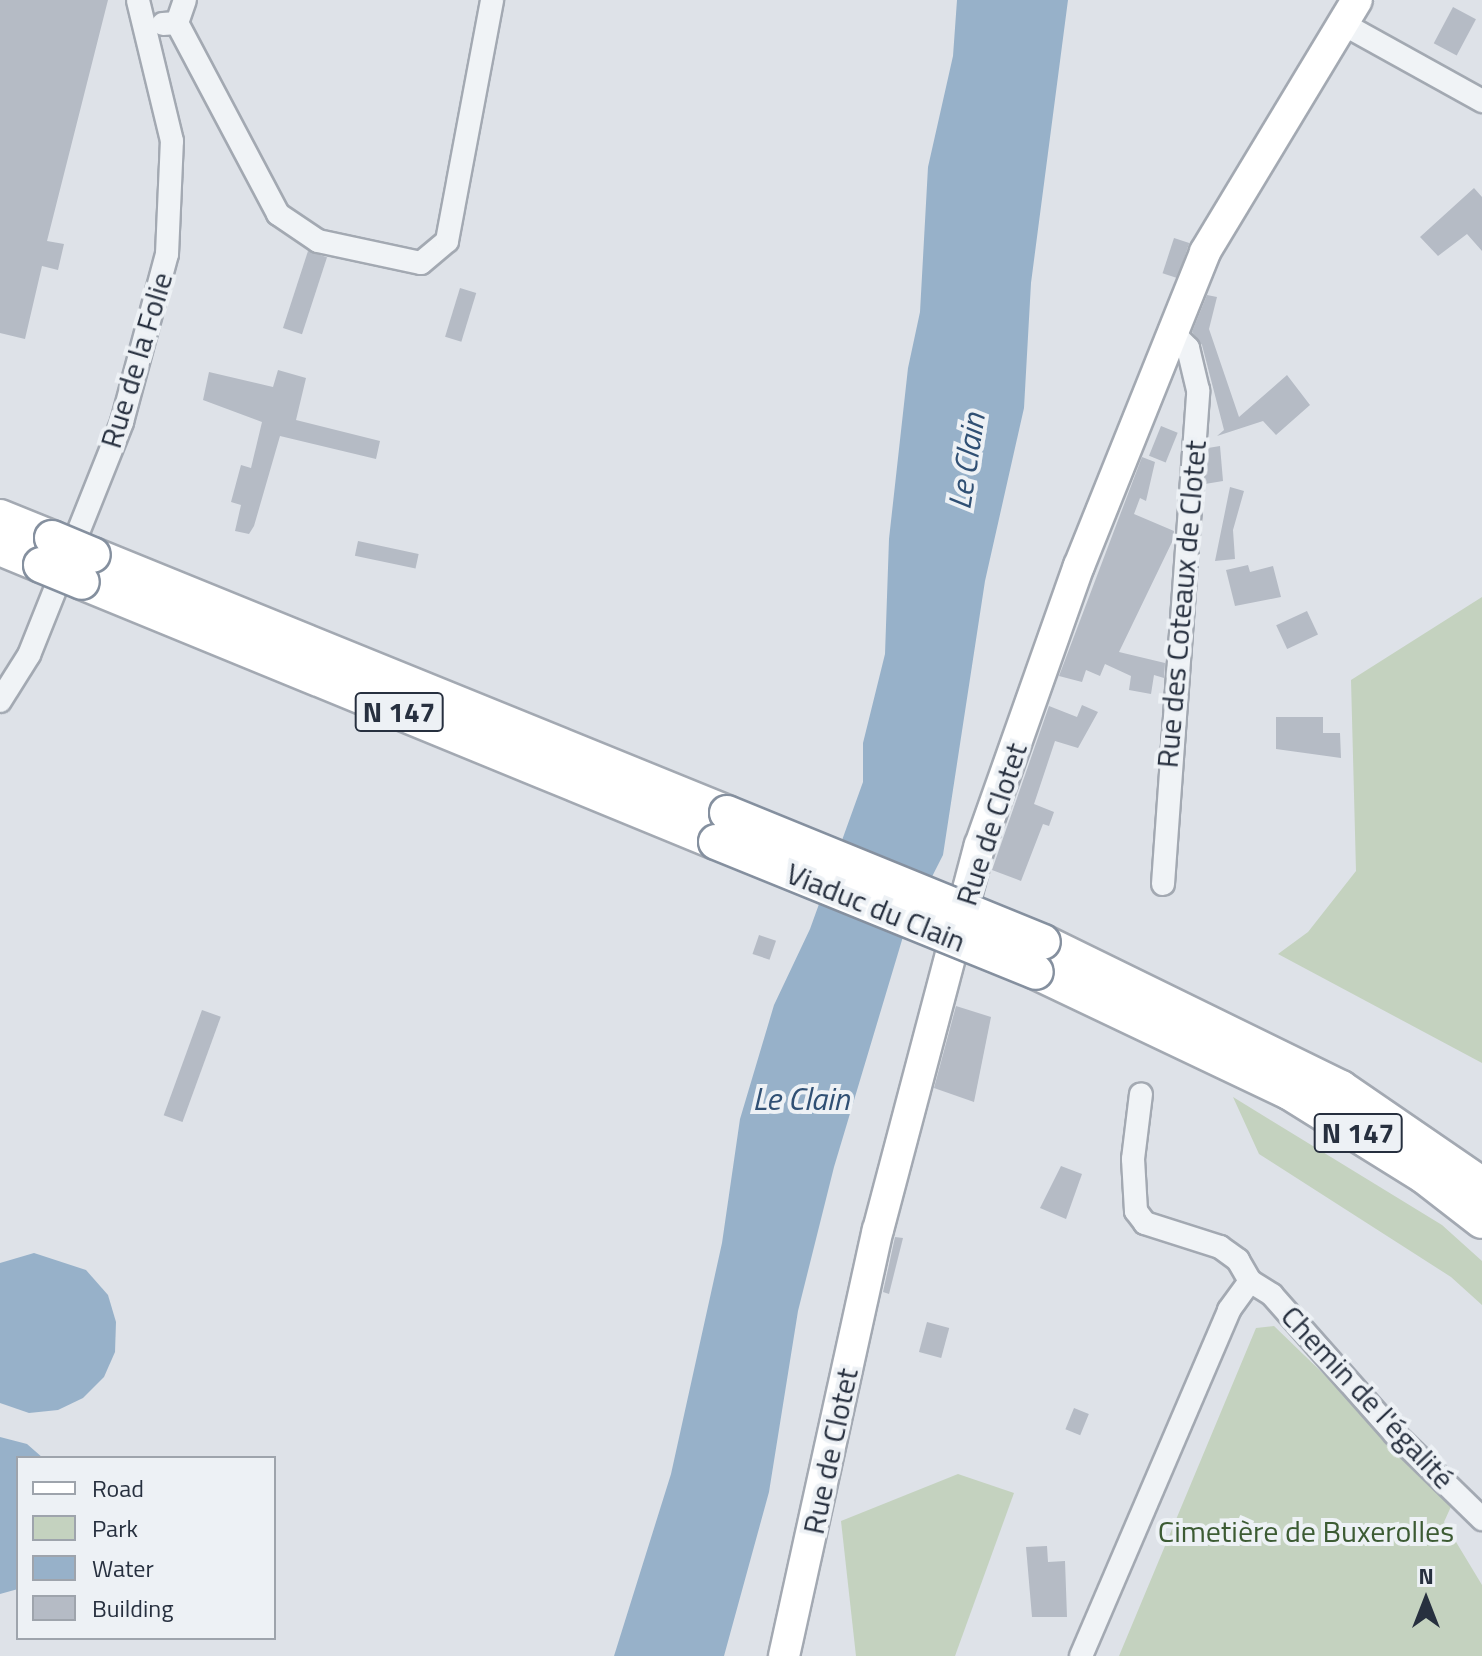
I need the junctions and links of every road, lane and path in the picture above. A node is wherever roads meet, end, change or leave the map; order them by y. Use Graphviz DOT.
graph roads {
  1 [pos="138,0"];
  2 [pos="185,0"];
  3 [pos="492,0"];
  4 [pos="1351,12"];
  5 [pos="177,23"];
  6 [pos="146,24"];
  7 [pos="1482,101"];
  8 [pos="1172,332"];
  9 [pos="0,517"];
  10 [pos="0,548"];
  11 [pos="46,552"];
  12 [pos="0,701"];
  13 [pos="1163,884"];
  14 [pos="1039,957"];
  15 [pos="1141,1094"];
  16 [pos="1482,1185"];
  17 [pos="1482,1221"];
  18 [pos="1250,1281"];
  19 [pos="1482,1519"];
  20 [pos="784,1656"];
  21 [pos="1081,1656"];
  1 -- 6 [label="street, Rue de la Folie"];
  2 -- 5 [label="street"];
  3 -- 5 [label="street"];
  4 -- 7 [label="street"];
  4 -- 8 [label="main road, Rue de Clotet"];
  5 -- 6 [label="street"];
  6 -- 12 [label="street, Rue de la Folie"];
  8 -- 13 [label="street, Rue des Coteaux de Clotet"];
  8 -- 20 [label="main road, Rue de Clotet"];
  9 -- 11 [label="highway, N 147"];
  10 -- 11 [label="highway, N 147"];
  11 -- 14 [label="highway, Viaduc du Clain / N 147, bridge"];
  14 -- 16 [label="highway, N 147"];
  14 -- 17 [label="highway, N 147"];
  15 -- 18 [label="street, Chemin de l'égalité"];
  18 -- 19 [label="street, Chemin de l'égalité"];
  18 -- 21 [label="street"];
}
